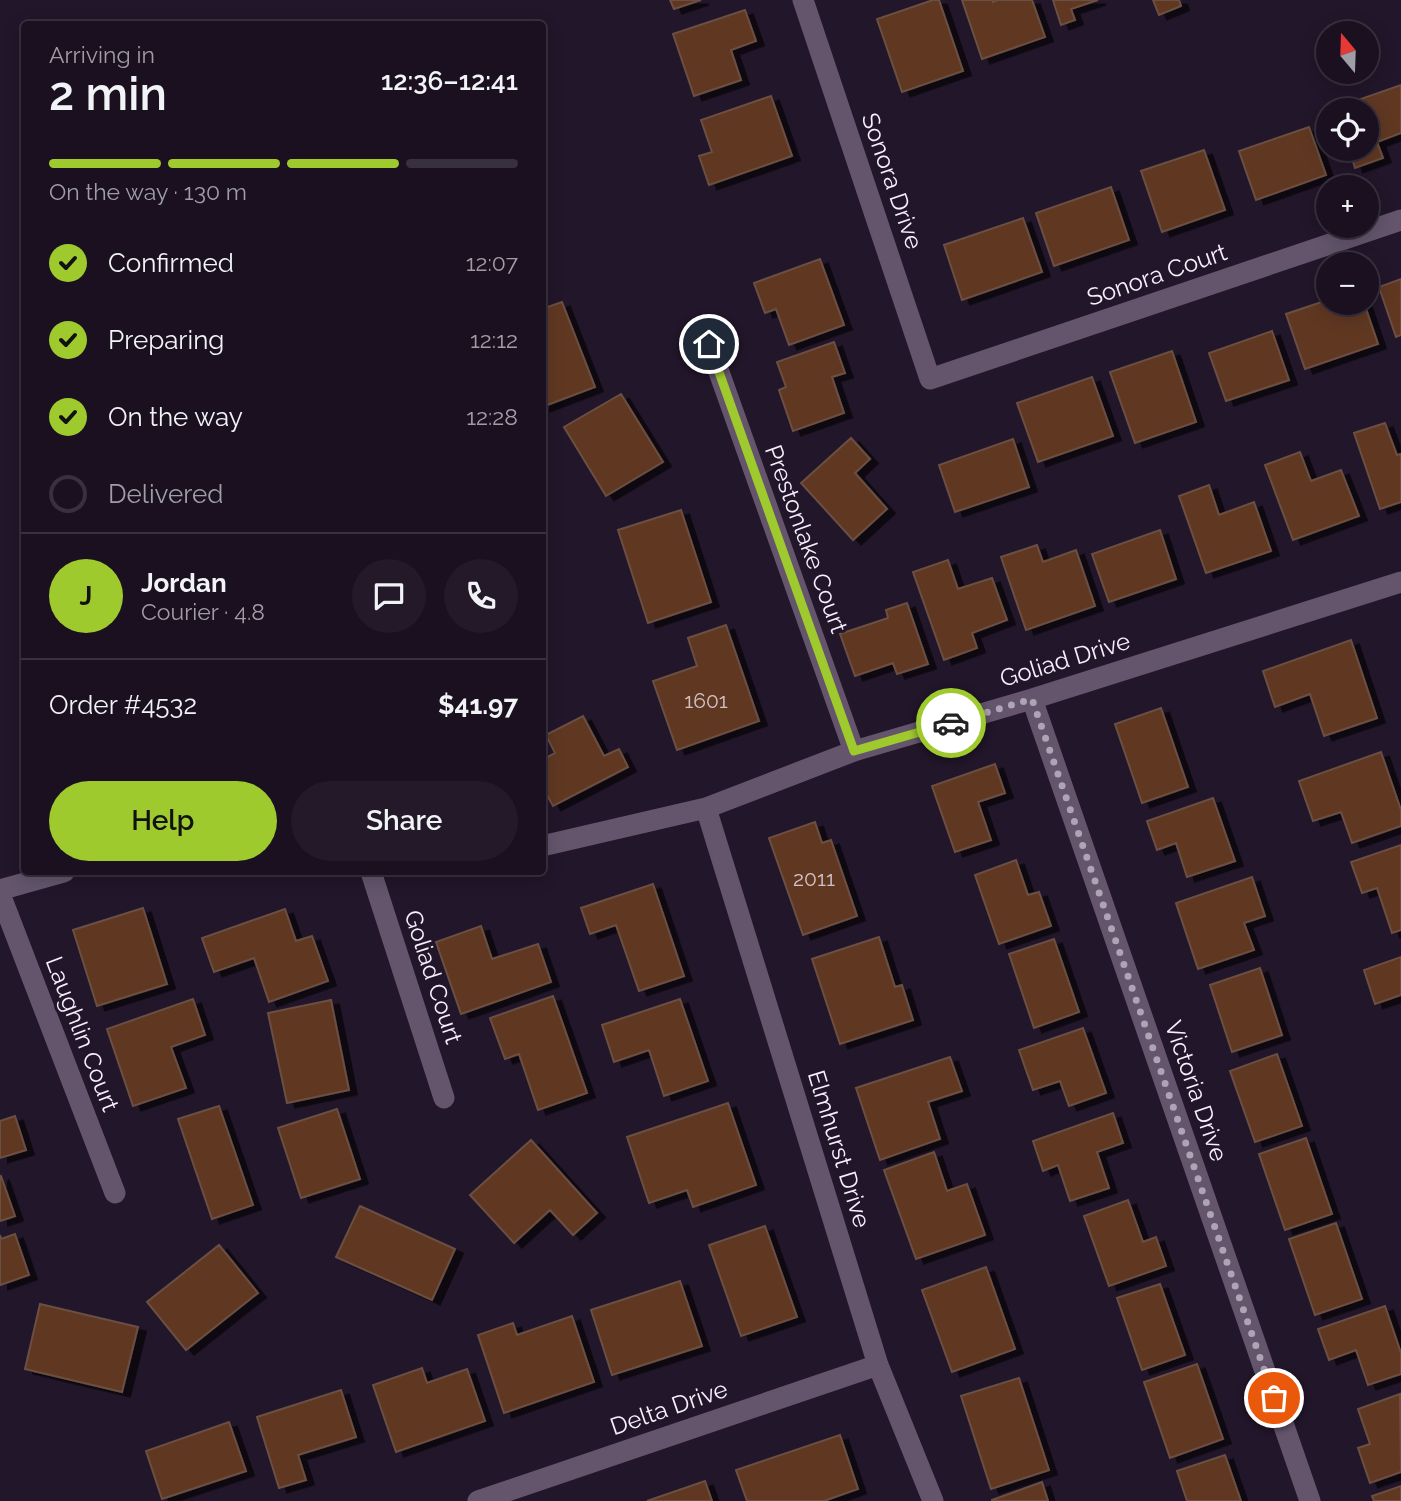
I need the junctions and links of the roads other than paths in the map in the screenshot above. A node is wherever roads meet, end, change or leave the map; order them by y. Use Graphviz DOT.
graph roads {
  1 [pos="803,0"];
  2 [pos="1401,220"];
  3 [pos="709,344"];
  4 [pos="930,379"];
  5 [pos="1401,582"];
  6 [pos="1032,699"];
  7 [pos="854,751"];
  8 [pos="706,808"];
  9 [pos="546,845"];
  10 [pos="54,875"];
  11 [pos="372,875"];
  12 [pos="0,892"];
  13 [pos="444,1098"];
  14 [pos="115,1193"];
  15 [pos="878,1365"];
  16 [pos="478,1501"];
  17 [pos="933,1501"];
  18 [pos="1310,1501"];
  1 -- 4 [label="street, Sonora Drive"];
  2 -- 4 [label="street, Sonora Court"];
  3 -- 7 [label="street, Prestonlake Court"];
  5 -- 6 [label="street, Goliad Drive"];
  6 -- 7 [label="street, Goliad Drive"];
  6 -- 18 [label="street, Victoria Drive"];
  7 -- 8 [label="street, Goliad Drive"];
  8 -- 9 [label="street, Goliad Drive"];
  8 -- 15 [label="street, Elmhurst Drive"];
  10 -- 12 [label="street"];
  11 -- 13 [label="street, Goliad Court"];
  12 -- 14 [label="street, Laughlin Court"];
  15 -- 16 [label="street, Delta Drive"];
  15 -- 17 [label="street, Elmhurst Drive"];
}
